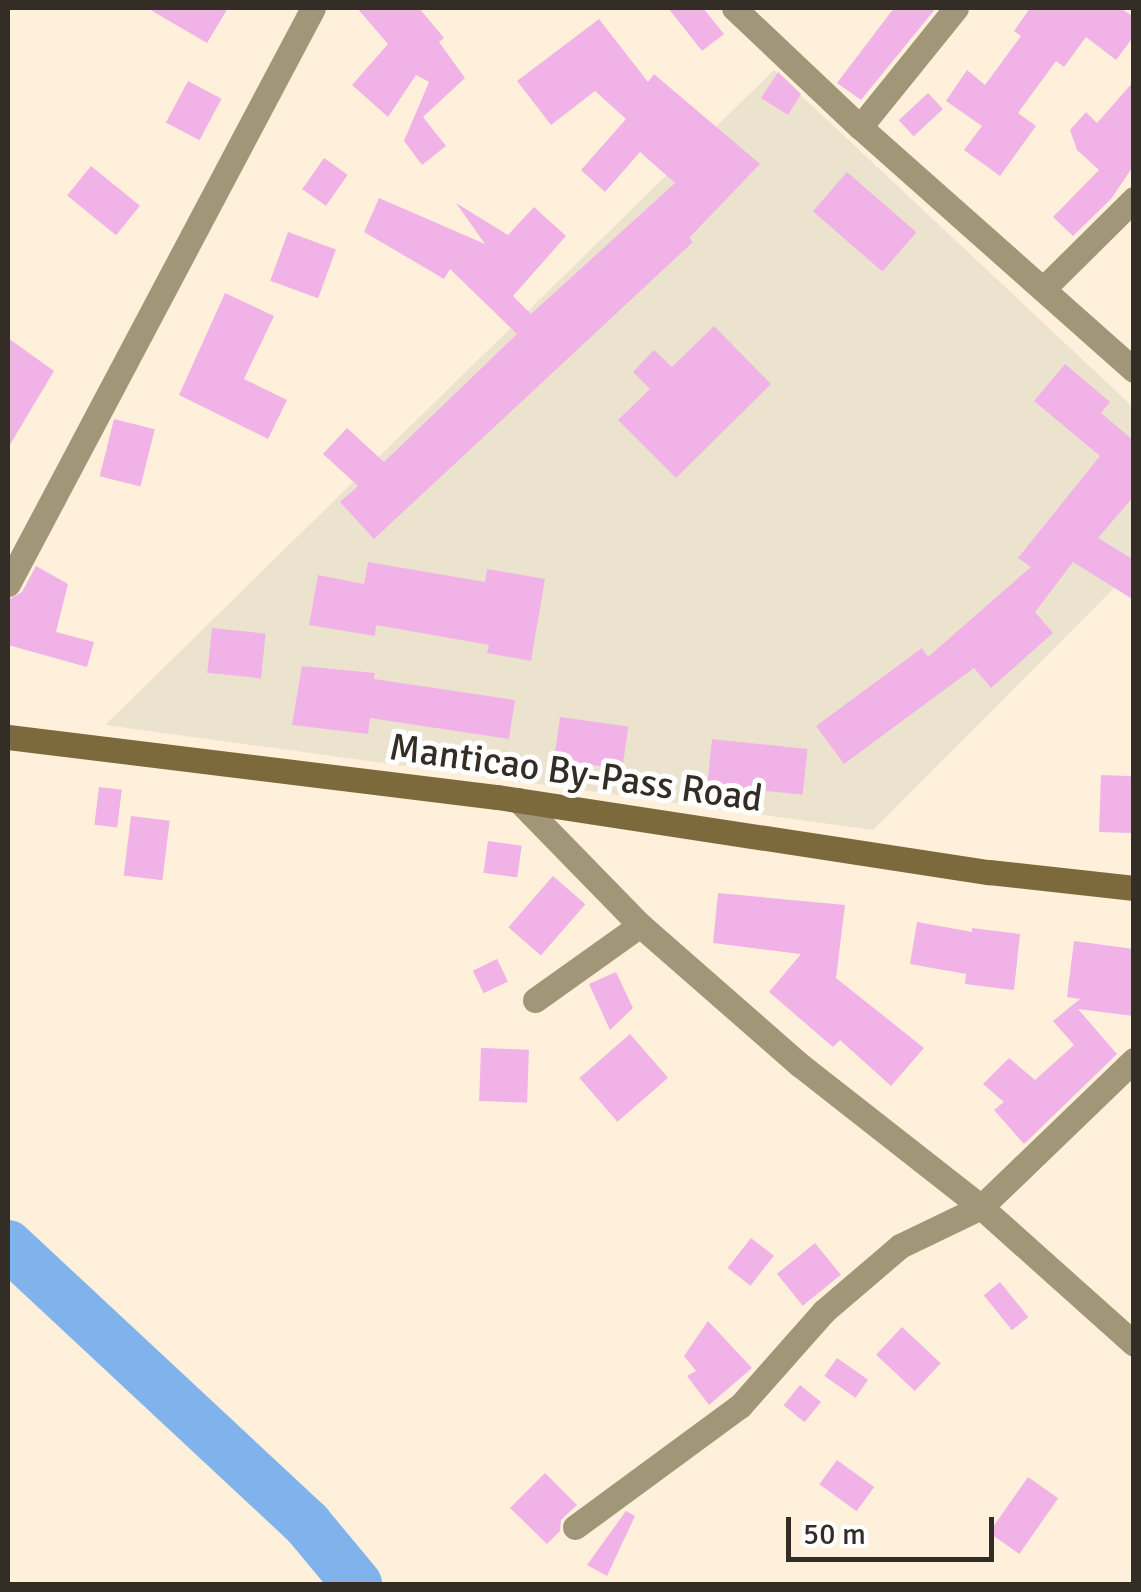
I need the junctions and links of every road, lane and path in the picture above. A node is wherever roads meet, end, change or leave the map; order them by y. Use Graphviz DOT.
graph roads {
  1 [pos="313,8"];
  2 [pos="734,8"];
  3 [pos="956,8"];
  4 [pos="860,127"];
  5 [pos="1134,199"];
  6 [pos="1044,288"];
  7 [pos="1134,370"];
  8 [pos="8,584"];
  9 [pos="8,737"];
  10 [pos="518,800"];
  11 [pos="1134,888"];
  12 [pos="640,925"];
  13 [pos="535,1000"];
  14 [pos="1134,1060"];
  15 [pos="980,1207"];
  16 [pos="1134,1344"];
  17 [pos="575,1527"];
  1 -- 8 [label="street"];
  2 -- 4 [label="street"];
  3 -- 4 [label="street"];
  4 -- 6 [label="street"];
  5 -- 6 [label="street"];
  6 -- 7 [label="street"];
  9 -- 10 [label="street, Manticao By-Pass Road"];
  10 -- 11 [label="street, Manticao By-Pass Road"];
  10 -- 12 [label="street"];
  12 -- 13 [label="street"];
  12 -- 15 [label="street"];
  14 -- 15 [label="street"];
  15 -- 16 [label="street"];
  15 -- 17 [label="street"];
}
